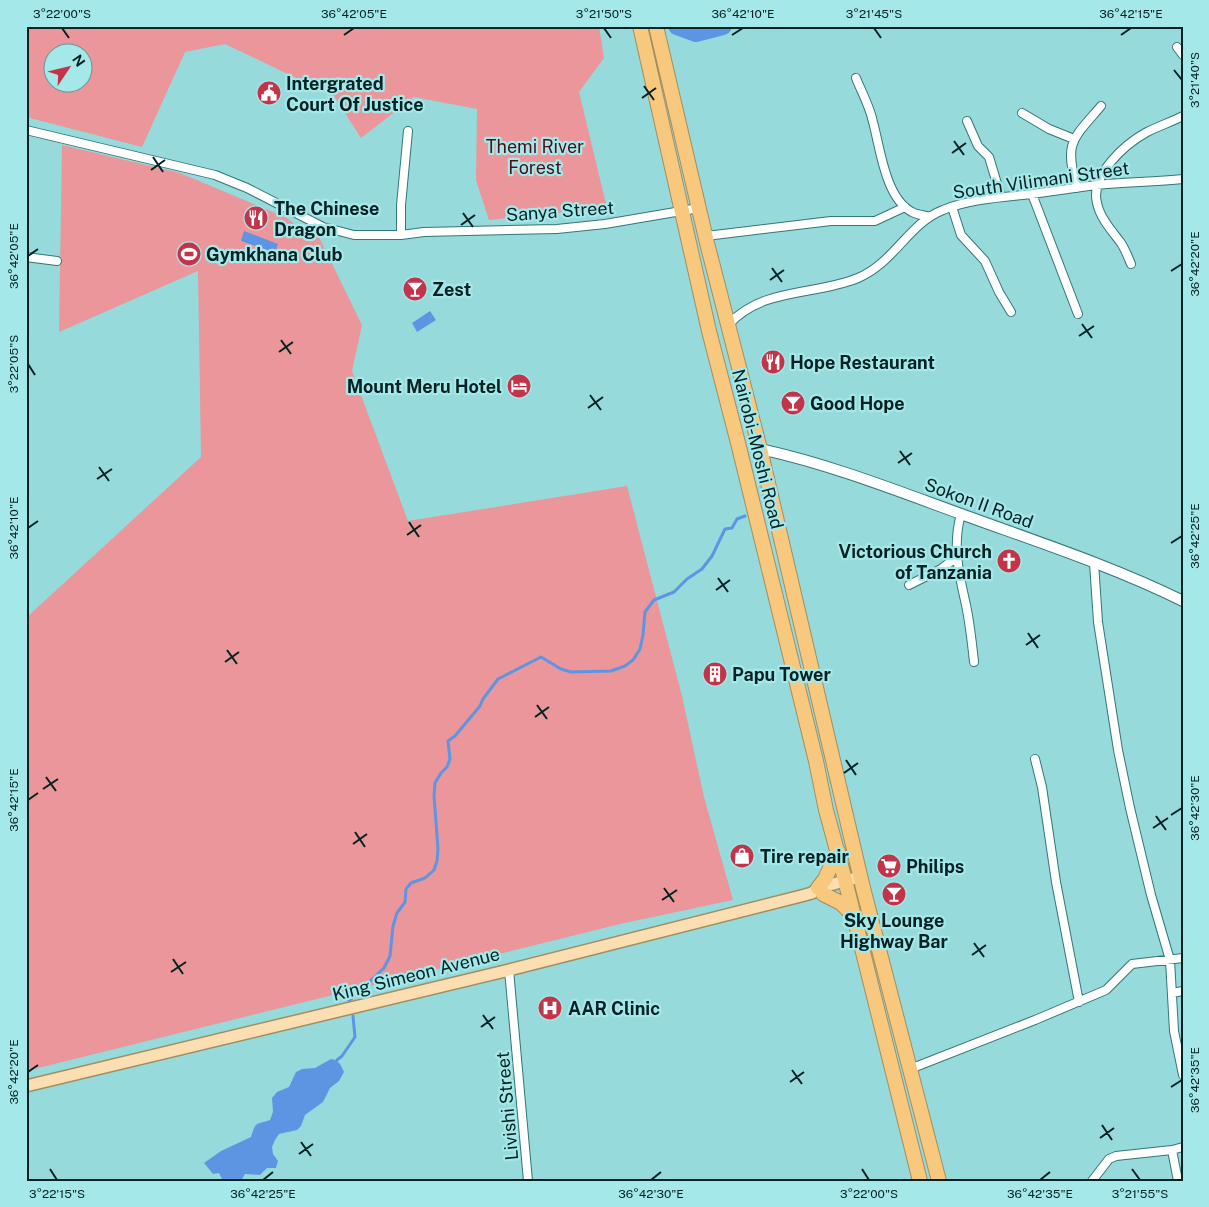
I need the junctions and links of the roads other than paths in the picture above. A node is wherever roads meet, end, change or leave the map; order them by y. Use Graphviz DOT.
graph roads {
  1 [pos="640,26"];
  2 [pos="656,26"];
  3 [pos="1177,46"];
  4 [pos="1183,55"];
  5 [pos="856,78"];
  6 [pos="1101,106"];
  7 [pos="1022,113"];
  8 [pos="1183,116"];
  9 [pos="967,121"];
  10 [pos="26,130"];
  11 [pos="408,131"];
  12 [pos="1074,139"];
  13 [pos="1183,179"];
  14 [pos="1097,185"];
  15 [pos="1077,188"];
  16 [pos="1032,194"];
  17 [pos="1001,197"];
  18 [pos="905,207"];
  19 [pos="952,207"];
  20 [pos="699,208"];
  21 [pos="681,210"];
  22 [pos="930,217"];
  23 [pos="401,235"];
  24 [pos="706,236"];
  25 [pos="26,257"];
  26 [pos="57,261"];
  27 [pos="1131,264"];
  28 [pos="1011,312"];
  29 [pos="1078,314"];
  30 [pos="729,324"];
  31 [pos="760,449"];
  32 [pos="961,514"];
  33 [pos="957,557"];
  34 [pos="1094,563"];
  35 [pos="910,585"];
  36 [pos="1183,601"];
  37 [pos="974,662"];
  38 [pos="1035,759"];
  39 [pos="838,851"];
  40 [pos="861,882"];
  41 [pos="847,885"];
  42 [pos="818,892"];
  43 [pos="854,917"];
  44 [pos="876,936"];
  45 [pos="860,939"];
  46 [pos="1183,958"];
  47 [pos="1170,960"];
  48 [pos="509,970"];
  49 [pos="1183,991"];
  50 [pos="1172,993"];
  51 [pos="1079,1002"];
  52 [pos="910,1069"];
  53 [pos="1183,1075"];
  54 [pos="26,1086"];
  55 [pos="1183,1147"];
  56 [pos="1172,1150"];
  57 [pos="528,1181"];
  58 [pos="920,1181"];
  59 [pos="939,1181"];
  60 [pos="1092,1181"];
  61 [pos="1178,1181"];
  1 -- 21 [label="highway, Nairobi-Moshi Road"];
  2 -- 20 [label="highway, Nairobi-Moshi Road"];
  3 -- 4 [label="street"];
  5 -- 18 [label="street"];
  6 -- 12 [label="street"];
  7 -- 12 [label="street"];
  8 -- 14 [label="street"];
  9 -- 17 [label="street"];
  10 -- 23 [label="street, Sanya Street"];
  11 -- 23 [label="street"];
  12 -- 15 [label="street"];
  13 -- 14 [label="street, South Vilimani Street"];
  14 -- 15 [label="street, South Vilimani Street"];
  14 -- 27 [label="street"];
  15 -- 16 [label="street, South Vilimani Street"];
  16 -- 17 [label="street, South Vilimani Street"];
  16 -- 29 [label="street"];
  17 -- 19 [label="street, South Vilimani Street"];
  18 -- 22 [label="street"];
  18 -- 24 [label="street"];
  19 -- 22 [label="street, South Vilimani Street"];
  19 -- 28 [label="street"];
  20 -- 21 [label="street, Sanya Street"];
  20 -- 24 [label="highway, Nairobi-Moshi Road"];
  21 -- 23 [label="street, Sanya Street"];
  21 -- 39 [label="highway, Nairobi-Moshi Road"];
  22 -- 30 [label="street, South Vilimani Street"];
  24 -- 30 [label="highway, Nairobi-Moshi Road"];
  25 -- 26 [label="street"];
  30 -- 31 [label="highway, Nairobi-Moshi Road"];
  31 -- 32 [label="street, Sokon II Road"];
  31 -- 40 [label="highway, Nairobi-Moshi Road"];
  32 -- 33 [label="street"];
  32 -- 34 [label="street, Sokon II Road"];
  33 -- 35 [label="street"];
  33 -- 37 [label="street"];
  34 -- 36 [label="street, Sokon II Road"];
  34 -- 47 [label="street"];
  38 -- 51 [label="street"];
  39 -- 41 [label="highway, Nairobi-Moshi Road"];
  39 -- 42 [label="highway"];
  40 -- 41 [label="main road, King Simeon Avenue"];
  40 -- 44 [label="highway, Nairobi-Moshi Road"];
  41 -- 42 [label="main road, King Simeon Avenue"];
  41 -- 43 [label="highway, Nairobi-Moshi Road"];
  42 -- 43 [label="highway"];
  42 -- 48 [label="main road, King Simeon Avenue"];
  43 -- 45 [label="highway, Nairobi-Moshi Road"];
  44 -- 45 [label="highway"];
  44 -- 52 [label="highway, Nairobi-Moshi Road"];
  45 -- 58 [label="highway, Nairobi-Moshi Road"];
  46 -- 47 [label="street"];
  47 -- 50 [label="street"];
  47 -- 51 [label="street"];
  48 -- 54 [label="main road, King Simeon Avenue"];
  48 -- 57 [label="street, Livishi Street"];
  49 -- 50 [label="street"];
  50 -- 53 [label="street"];
  51 -- 52 [label="street"];
  52 -- 59 [label="highway, Nairobi-Moshi Road"];
  55 -- 56 [label="street"];
  56 -- 60 [label="street"];
  56 -- 61 [label="street"];
}
